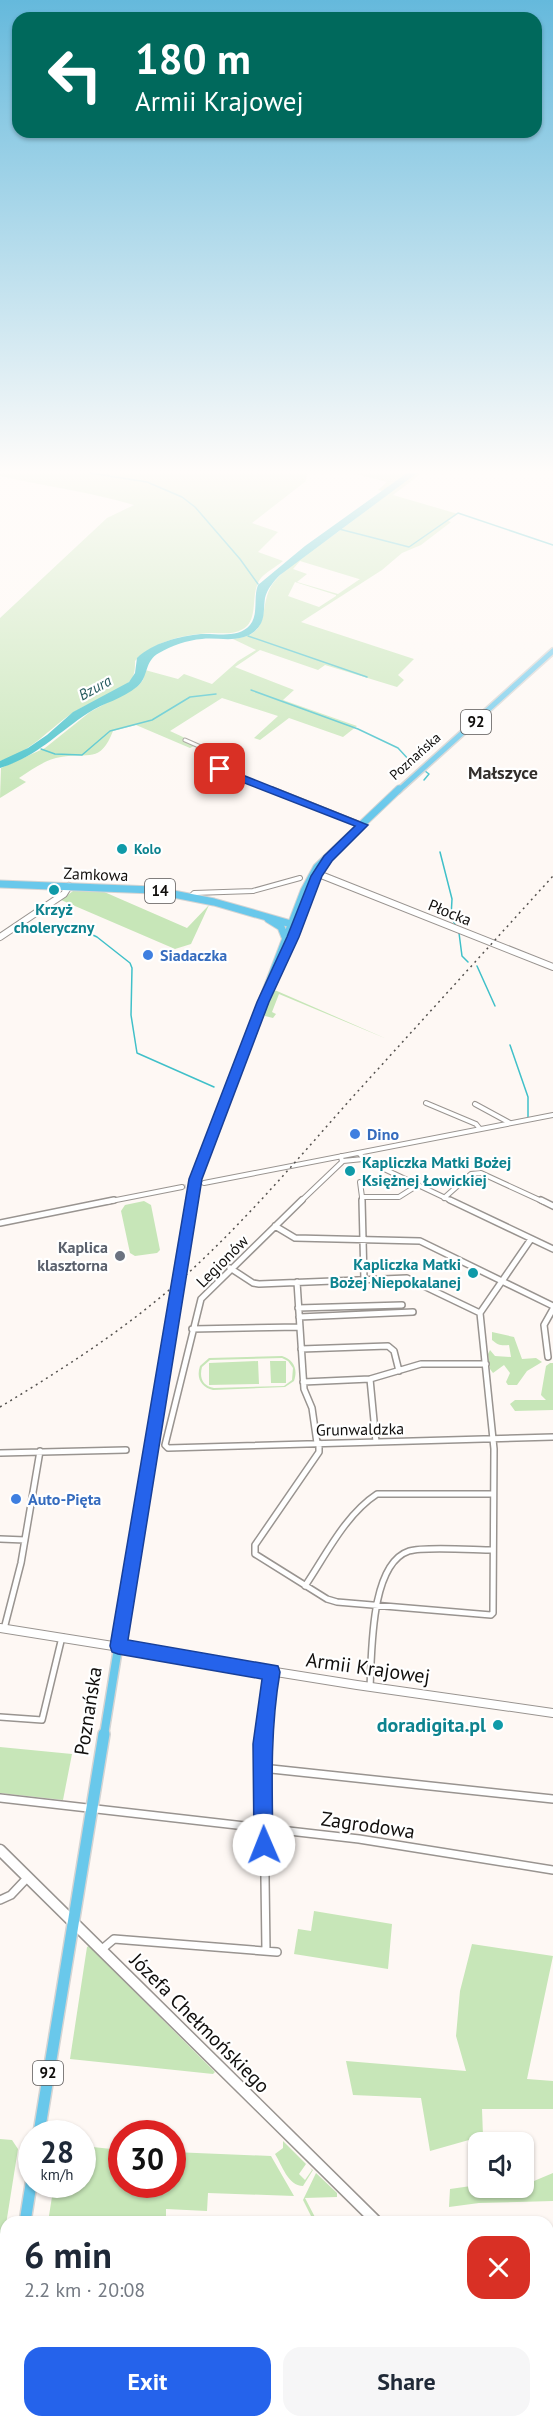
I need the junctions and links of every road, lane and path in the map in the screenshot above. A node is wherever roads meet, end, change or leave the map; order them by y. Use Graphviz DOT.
graph roads {
  1 [pos="553,651"];
  2 [pos="184,740"];
  3 [pos="362,825"];
  4 [pos="317,874"];
  5 [pos="300,878"];
  6 [pos="337,882"];
  7 [pos="0,884"];
  8 [pos="69,886"];
  9 [pos="191,896"];
  10 [pos="297,908"];
  11 [pos="268,917"];
  12 [pos="299,921"];
  13 [pos="291,924"];
  14 [pos="0,937"];
  15 [pos="293,937"];
  16 [pos="285,939"];
  17 [pos="553,967"];
  18 [pos="263,1002"];
  19 [pos="426,1103"];
  20 [pos="475,1104"];
  21 [pos="553,1115"];
  22 [pos="510,1123"];
  23 [pos="480,1129"];
  24 [pos="359,1153"];
  25 [pos="342,1158"];
  26 [pos="363,1160"];
  27 [pos="360,1182"];
  28 [pos="204,1183"];
  29 [pos="418,1185"];
  30 [pos="182,1187"];
  31 [pos="362,1197"];
  32 [pos="444,1198"];
  33 [pos="553,1206"];
  34 [pos="0,1223"];
  35 [pos="275,1226"];
  36 [pos="363,1239"];
  37 [pos="531,1239"];
  38 [pos="553,1249"];
  39 [pos="230,1268"];
  40 [pos="364,1280"];
  41 [pos="502,1281"];
  42 [pos="297,1282"];
  43 [pos="402,1305"];
  44 [pos="298,1308"];
  45 [pos="553,1308"];
  46 [pos="414,1312"];
  47 [pos="480,1313"];
  48 [pos="299,1317"];
  49 [pos="300,1327"];
  50 [pos="192,1329"];
  51 [pos="301,1349"];
  52 [pos="548,1356"];
  53 [pos="486,1364"];
  54 [pos="399,1371"];
  55 [pos="370,1379"];
  56 [pos="303,1382"];
  57 [pos="553,1437"];
  58 [pos="494,1439"];
  59 [pos="376,1442"];
  60 [pos="318,1443"];
  61 [pos="168,1448"];
  62 [pos="126,1450"];
  63 [pos="40,1451"];
  64 [pos="0,1453"];
  65 [pos="493,1494"];
  66 [pos="0,1539"];
  67 [pos="25,1540"];
  68 [pos="493,1550"];
  69 [pos="305,1586"];
  70 [pos="377,1606"];
  71 [pos="2,1628"];
  72 [pos="62,1637"];
  73 [pos="118,1646"];
  74 [pos="272,1672"];
  75 [pos="370,1687"];
  76 [pos="553,1713"];
  77 [pos="0,1717"];
  78 [pos="262,1768"];
  79 [pos="0,1798"];
  80 [pos="553,1799"];
  81 [pos="92,1808"];
  82 [pos="264,1828"];
  83 [pos="0,1850"];
  84 [pos="553,1870"];
  85 [pos="28,1877"];
  86 [pos="0,1900"];
  87 [pos="73,1923"];
  88 [pos="101,1950"];
  89 [pos="266,1950"];
  90 [pos="277,1952"];
  91 [pos="41,2120"];
  92 [pos="29,2198"];
  93 [pos="26,2216"];
  94 [pos="371,2216"];
  1 -- 3 [label="main road, Poznańska / 92"];
  2 -- 3 [label="street"];
  3 -- 4 [label="main road, Poznańska / 92"];
  4 -- 6 [label="street, Płocka"];
  4 -- 6 [label="street, Płocka"];
  4 -- 10 [label="main road, Poznańska / 92"];
  4 -- 12 [label="main road, Poznańska / 92"];
  5 -- 9 [label="street, Zamkowa"];
  6 -- 17 [label="street, Płocka"];
  7 -- 8 [label="main road, Zamkowa / 14"];
  8 -- 9 [label="main road, Zamkowa / 14"];
  8 -- 14 [label="street"];
  9 -- 11 [label="main road, Zamkowa / 14"];
  10 -- 11 [label="main road, Zamkowa / 14"];
  10 -- 13 [label="main road, Poznańska / 92"];
  11 -- 13 [label="main road, Zamkowa / 14"];
  11 -- 16 [label="main road"];
  12 -- 13 [label="main road"];
  12 -- 15 [label="main road, Poznańska / 92"];
  13 -- 15 [label="main road, Poznańska"];
  13 -- 16 [label="main road, Poznańska / 92"];
  15 -- 18 [label="main road, Poznańska / 92"];
  16 -- 18 [label="main road, Poznańska / 92"];
  18 -- 73 [label="main road, Poznańska / 92, bridge"];
  19 -- 23 [label="street"];
  20 -- 22 [label="street"];
  21 -- 22 [label="street"];
  22 -- 23 [label="street"];
  23 -- 24 [label="street"];
  24 -- 25 [label="street"];
  24 -- 26 [label="street"];
  25 -- 26 [label="street"];
  25 -- 28 [label="street"];
  25 -- 35 [label="street, Legionów"];
  26 -- 29 [label="street"];
  27 -- 31 [label="street"];
  29 -- 31 [label="street"];
  29 -- 32 [label="street"];
  30 -- 34 [label="street"];
  31 -- 36 [label="street"];
  32 -- 33 [label="street"];
  32 -- 37 [label="street"];
  35 -- 36 [label="street"];
  35 -- 39 [label="street, Legionów"];
  36 -- 40 [label="street"];
  36 -- 41 [label="street"];
  37 -- 38 [label="street"];
  37 -- 41 [label="street"];
  39 -- 42 [label="street"];
  39 -- 50 [label="street, Legionów"];
  40 -- 42 [label="street"];
  40 -- 47 [label="street"];
  41 -- 45 [label="street"];
  41 -- 47 [label="street"];
  42 -- 44 [label="street"];
  43 -- 44 [label="street"];
  44 -- 48 [label="street"];
  45 -- 52 [label="street"];
  46 -- 48 [label="street"];
  47 -- 53 [label="street"];
  48 -- 49 [label="street"];
  49 -- 50 [label="street"];
  49 -- 51 [label="street"];
  50 -- 61 [label="street, Legionów"];
  51 -- 54 [label="street"];
  51 -- 56 [label="street"];
  53 -- 54 [label="street"];
  53 -- 58 [label="street"];
  54 -- 55 [label="street"];
  55 -- 56 [label="street"];
  55 -- 59 [label="street"];
  56 -- 60 [label="street"];
  57 -- 58 [label="street, Grunwaldzka"];
  58 -- 59 [label="street, Grunwaldzka"];
  58 -- 65 [label="street"];
  59 -- 60 [label="street, Grunwaldzka"];
  60 -- 61 [label="street, Grunwaldzka"];
  60 -- 69 [label="street"];
  62 -- 63 [label="street"];
  63 -- 64 [label="street"];
  63 -- 67 [label="street"];
  65 -- 68 [label="street"];
  65 -- 69 [label="street"];
  66 -- 67 [label="street"];
  67 -- 71 [label="street"];
  68 -- 70 [label="street"];
  68 -- 70 [label="street"];
  69 -- 70 [label="street"];
  70 -- 75 [label="street"];
  71 -- 72 [label="street, Armii Krajowej"];
  72 -- 73 [label="street, Armii Krajowej"];
  72 -- 77 [label="street"];
  73 -- 74 [label="street, Armii Krajowej"];
  73 -- 81 [label="main road, Poznańska / 92"];
  74 -- 75 [label="street, Armii Krajowej"];
  74 -- 78 [label="street"];
  75 -- 76 [label="street, Armii Krajowej"];
  78 -- 80 [label="street"];
  78 -- 82 [label="street"];
  79 -- 81 [label="street, Zagrodowa"];
  81 -- 82 [label="street, Zagrodowa"];
  81 -- 87 [label="main road, Poznańska / 92"];
  82 -- 84 [label="street, Zagrodowa"];
  82 -- 89 [label="street"];
  83 -- 85 [label="street, Józefa Chełmońskiego"];
  85 -- 86 [label="street"];
  85 -- 87 [label="street, Józefa Chełmońskiego"];
  87 -- 88 [label="street, Józefa Chełmońskiego"];
  87 -- 91 [label="main road, Poznańska / 92"];
  88 -- 89 [label="street"];
  88 -- 94 [label="street, Józefa Chełmońskiego"];
  89 -- 90 [label="street"];
  92 -- 93 [label="main road"];
}
